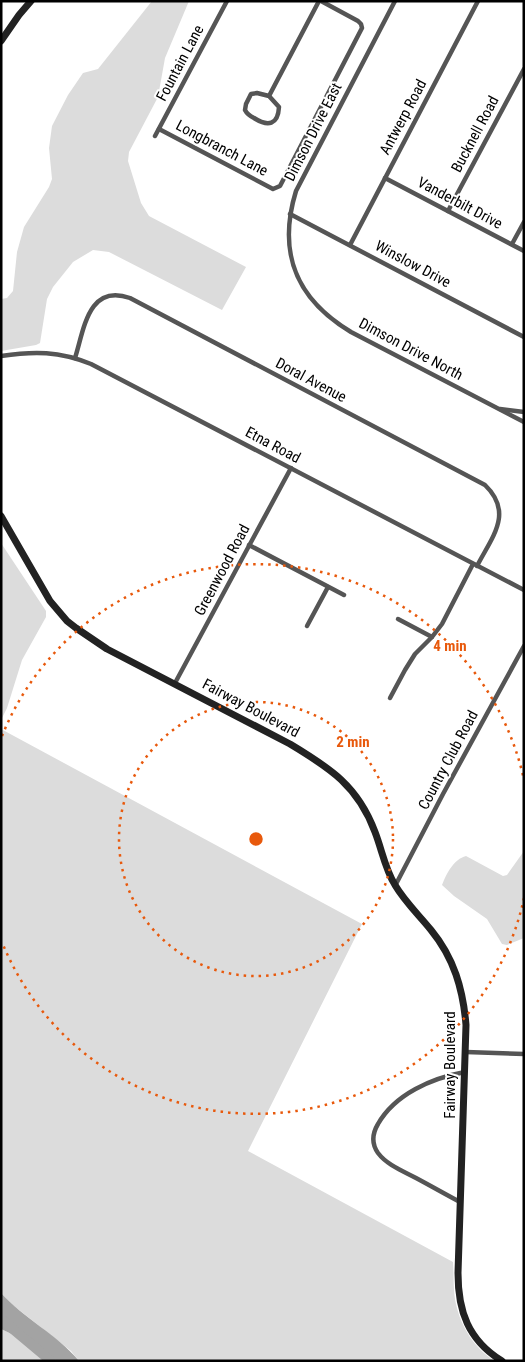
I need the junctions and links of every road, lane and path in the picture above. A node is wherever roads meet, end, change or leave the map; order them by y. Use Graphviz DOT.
graph roads {
  1 [pos="31,1"];
  2 [pos="227,1"];
  3 [pos="320,1"];
  4 [pos="395,1"];
  5 [pos="478,1"];
  6 [pos="1,41"];
  7 [pos="524,69"];
  8 [pos="269,96"];
  9 [pos="159,129"];
  10 [pos="156,136"];
  11 [pos="385,178"];
  12 [pos="448,211"];
  13 [pos="290,214"];
  14 [pos="524,222"];
  15 [pos="512,244"];
  16 [pos="350,245"];
  17 [pos="524,251"];
  18 [pos="300,283"];
  19 [pos="524,337"];
  20 [pos="1,356"];
  21 [pos="76,358"];
  22 [pos="497,408"];
  23 [pos="524,412"];
  24 [pos="524,422"];
  25 [pos="290,468"];
  26 [pos="1,516"];
  27 [pos="249,545"];
  28 [pos="475,565"];
  29 [pos="328,587"];
  30 [pos="524,590"];
  31 [pos="344,595"];
  32 [pos="398,619"];
  33 [pos="308,626"];
  34 [pos="432,637"];
  35 [pos="524,646"];
  36 [pos="175,683"];
  37 [pos="390,698"];
  38 [pos="396,886"];
  39 [pos="466,1052"];
  40 [pos="524,1054"];
  41 [pos="464,1072"];
  42 [pos="460,1202"];
  43 [pos="502,1361"];
  1 -- 6 [label="street"];
  2 -- 9 [label="street, Fountain Lane"];
  3 -- 8 [label="street"];
  3 -- 9 [label="street, Longbranch Lane"];
  4 -- 13 [label="street, Dimson Drive East"];
  5 -- 11 [label="street, Antwerp Road"];
  7 -- 12 [label="street, Bucknell Road"];
  8 -- 8 [label="street"];
  9 -- 10 [label="street, Fountain Lane"];
  11 -- 12 [label="street, Vanderbilt Drive"];
  11 -- 16 [label="street, Antwerp Road"];
  12 -- 15 [label="street, Vanderbilt Drive"];
  13 -- 16 [label="street, Winslow Drive"];
  13 -- 18 [label="street, Dimson Drive East"];
  14 -- 15 [label="street"];
  15 -- 17 [label="street, Vanderbilt Drive"];
  16 -- 19 [label="street, Winslow Drive"];
  18 -- 22 [label="street, Dimson Drive North"];
  20 -- 21 [label="street, Etna Road"];
  21 -- 25 [label="street, Etna Road"];
  21 -- 28 [label="street, Doral Avenue"];
  22 -- 23 [label="street"];
  22 -- 24 [label="street, Dimson Drive North"];
  25 -- 27 [label="street, Greenwood Road"];
  25 -- 28 [label="street, Etna Road"];
  26 -- 36 [label="street, Fairway Boulevard"];
  27 -- 29 [label="street"];
  27 -- 36 [label="street, Greenwood Road"];
  28 -- 30 [label="street, Etna Road"];
  28 -- 34 [label="street, Doral Avenue"];
  29 -- 31 [label="street"];
  29 -- 33 [label="street"];
  32 -- 34 [label="street"];
  34 -- 37 [label="street, Doral Avenue"];
  35 -- 38 [label="street, Country Club Road"];
  36 -- 38 [label="street, Fairway Boulevard"];
  38 -- 39 [label="street, Fairway Boulevard"];
  39 -- 40 [label="street"];
  39 -- 41 [label="street, Fairway Boulevard"];
  41 -- 42 [label="street, Fairway Boulevard"];
  41 -- 42 [label="street"];
  42 -- 43 [label="street, Fairway Boulevard"];
}
